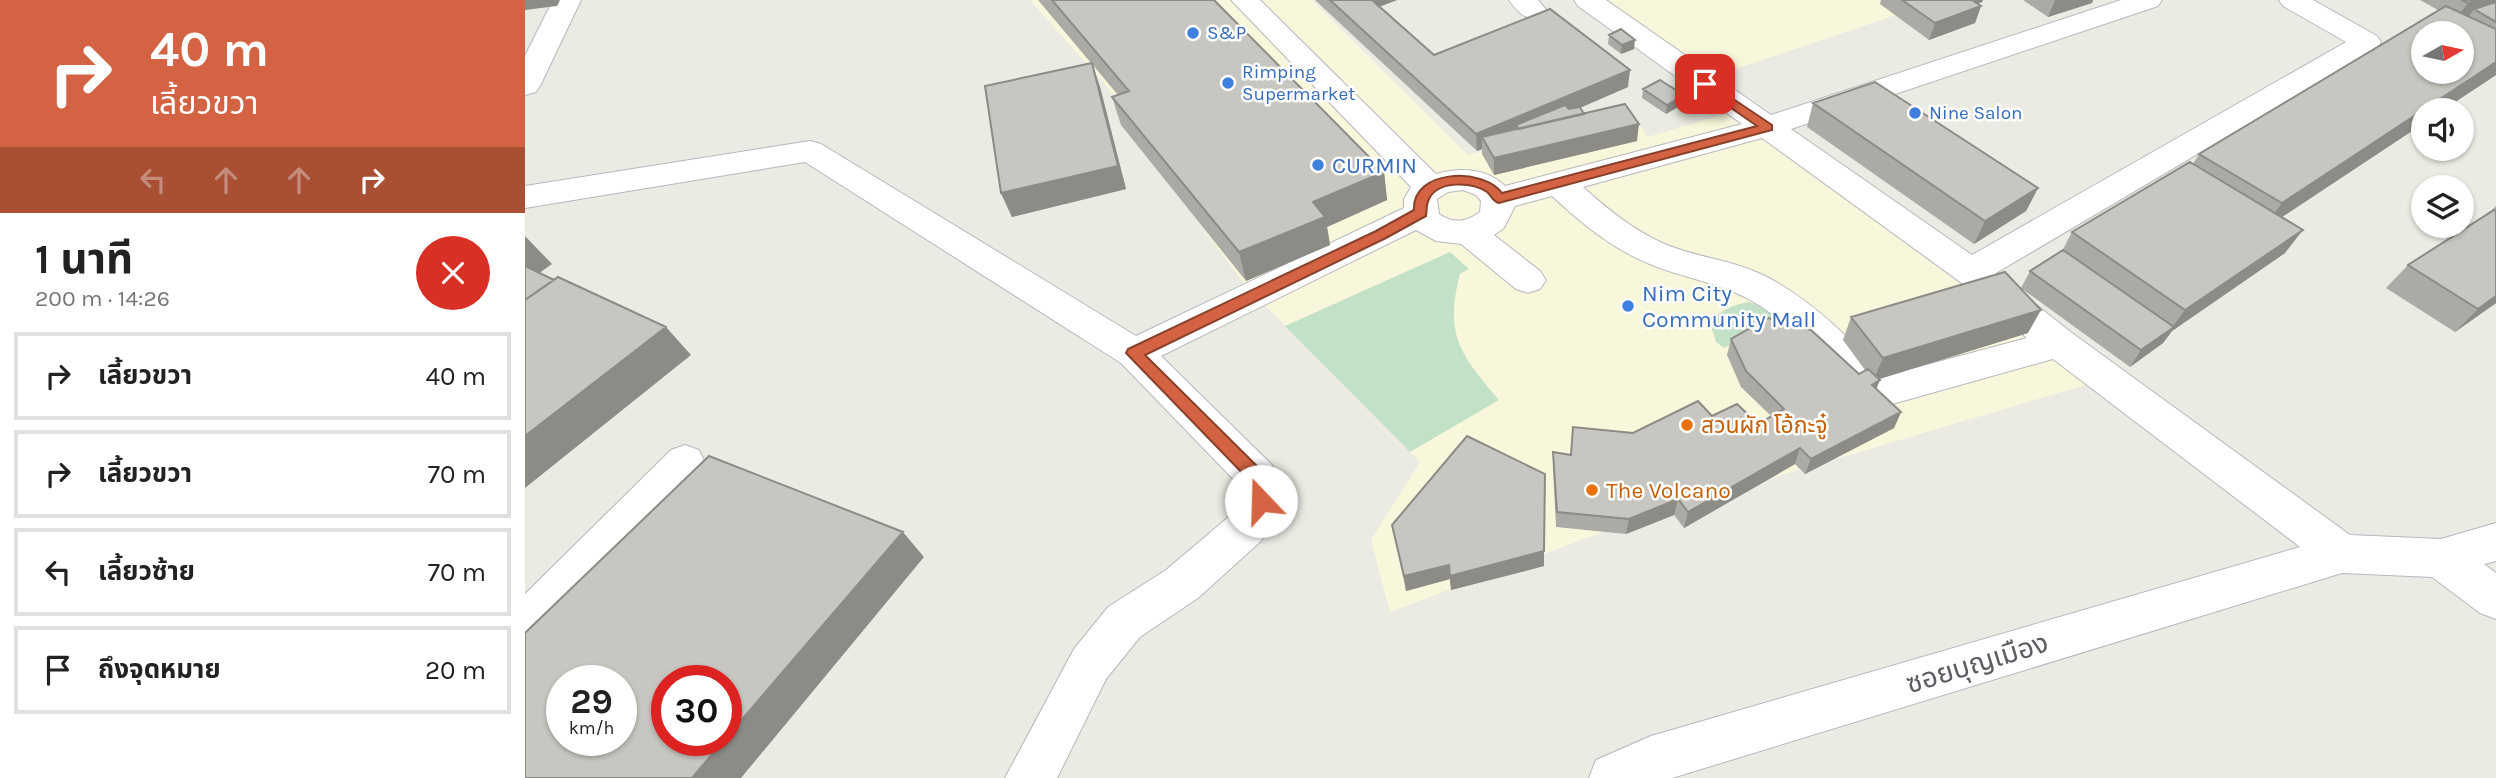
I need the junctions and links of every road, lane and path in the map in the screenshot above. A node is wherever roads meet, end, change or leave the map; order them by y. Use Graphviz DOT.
graph roads {
  1 [pos="568,0"];
  2 [pos="1245,0"];
  3 [pos="1261,0"];
  4 [pos="1588,0"];
  5 [pos="2148,0"];
  6 [pos="2293,0"];
  7 [pos="525,86"];
  8 [pos="1767,127"];
  9 [pos="1557,182"];
  10 [pos="1431,195"];
  11 [pos="525,197"];
  12 [pos="1499,199"];
  13 [pos="1469,233"];
  14 [pos="1971,272"];
  15 [pos="1528,280"];
  16 [pos="2059,343"];
  17 [pos="1134,353"];
  18 [pos="685,462"];
  19 [pos="2496,542"];
  20 [pos="2341,554"];
  21 [pos="2441,558"];
  22 [pos="2496,599"];
  23 [pos="525,624"];
  24 [pos="1030,778"];
  25 [pos="1614,778"];
  1 -- 7 [label="street"];
  2 -- 10 [label="street"];
  3 -- 10 [label="street"];
  4 -- 8 [label="street"];
  5 -- 8 [label="street"];
  6 -- 14 [label="street"];
  8 -- 9 [label="street"];
  8 -- 14 [label="street"];
  9 -- 12 [label="street"];
  9 -- 16 [label="street"];
  10 -- 12 [label="street"];
  10 -- 13 [label="street"];
  10 -- 17 [label="street"];
  11 -- 17 [label="street"];
  12 -- 13 [label="street"];
  13 -- 15 [label="street"];
  14 -- 16 [label="street"];
  16 -- 20 [label="street"];
  17 -- 24 [label="street"];
  18 -- 23 [label="street"];
  19 -- 21 [label="street, ซอยบุญเมือง"];
  20 -- 21 [label="street, ซอยบุญเมือง"];
  20 -- 25 [label="street, ซอยบุญเมือง"];
  21 -- 22 [label="street"];
}
